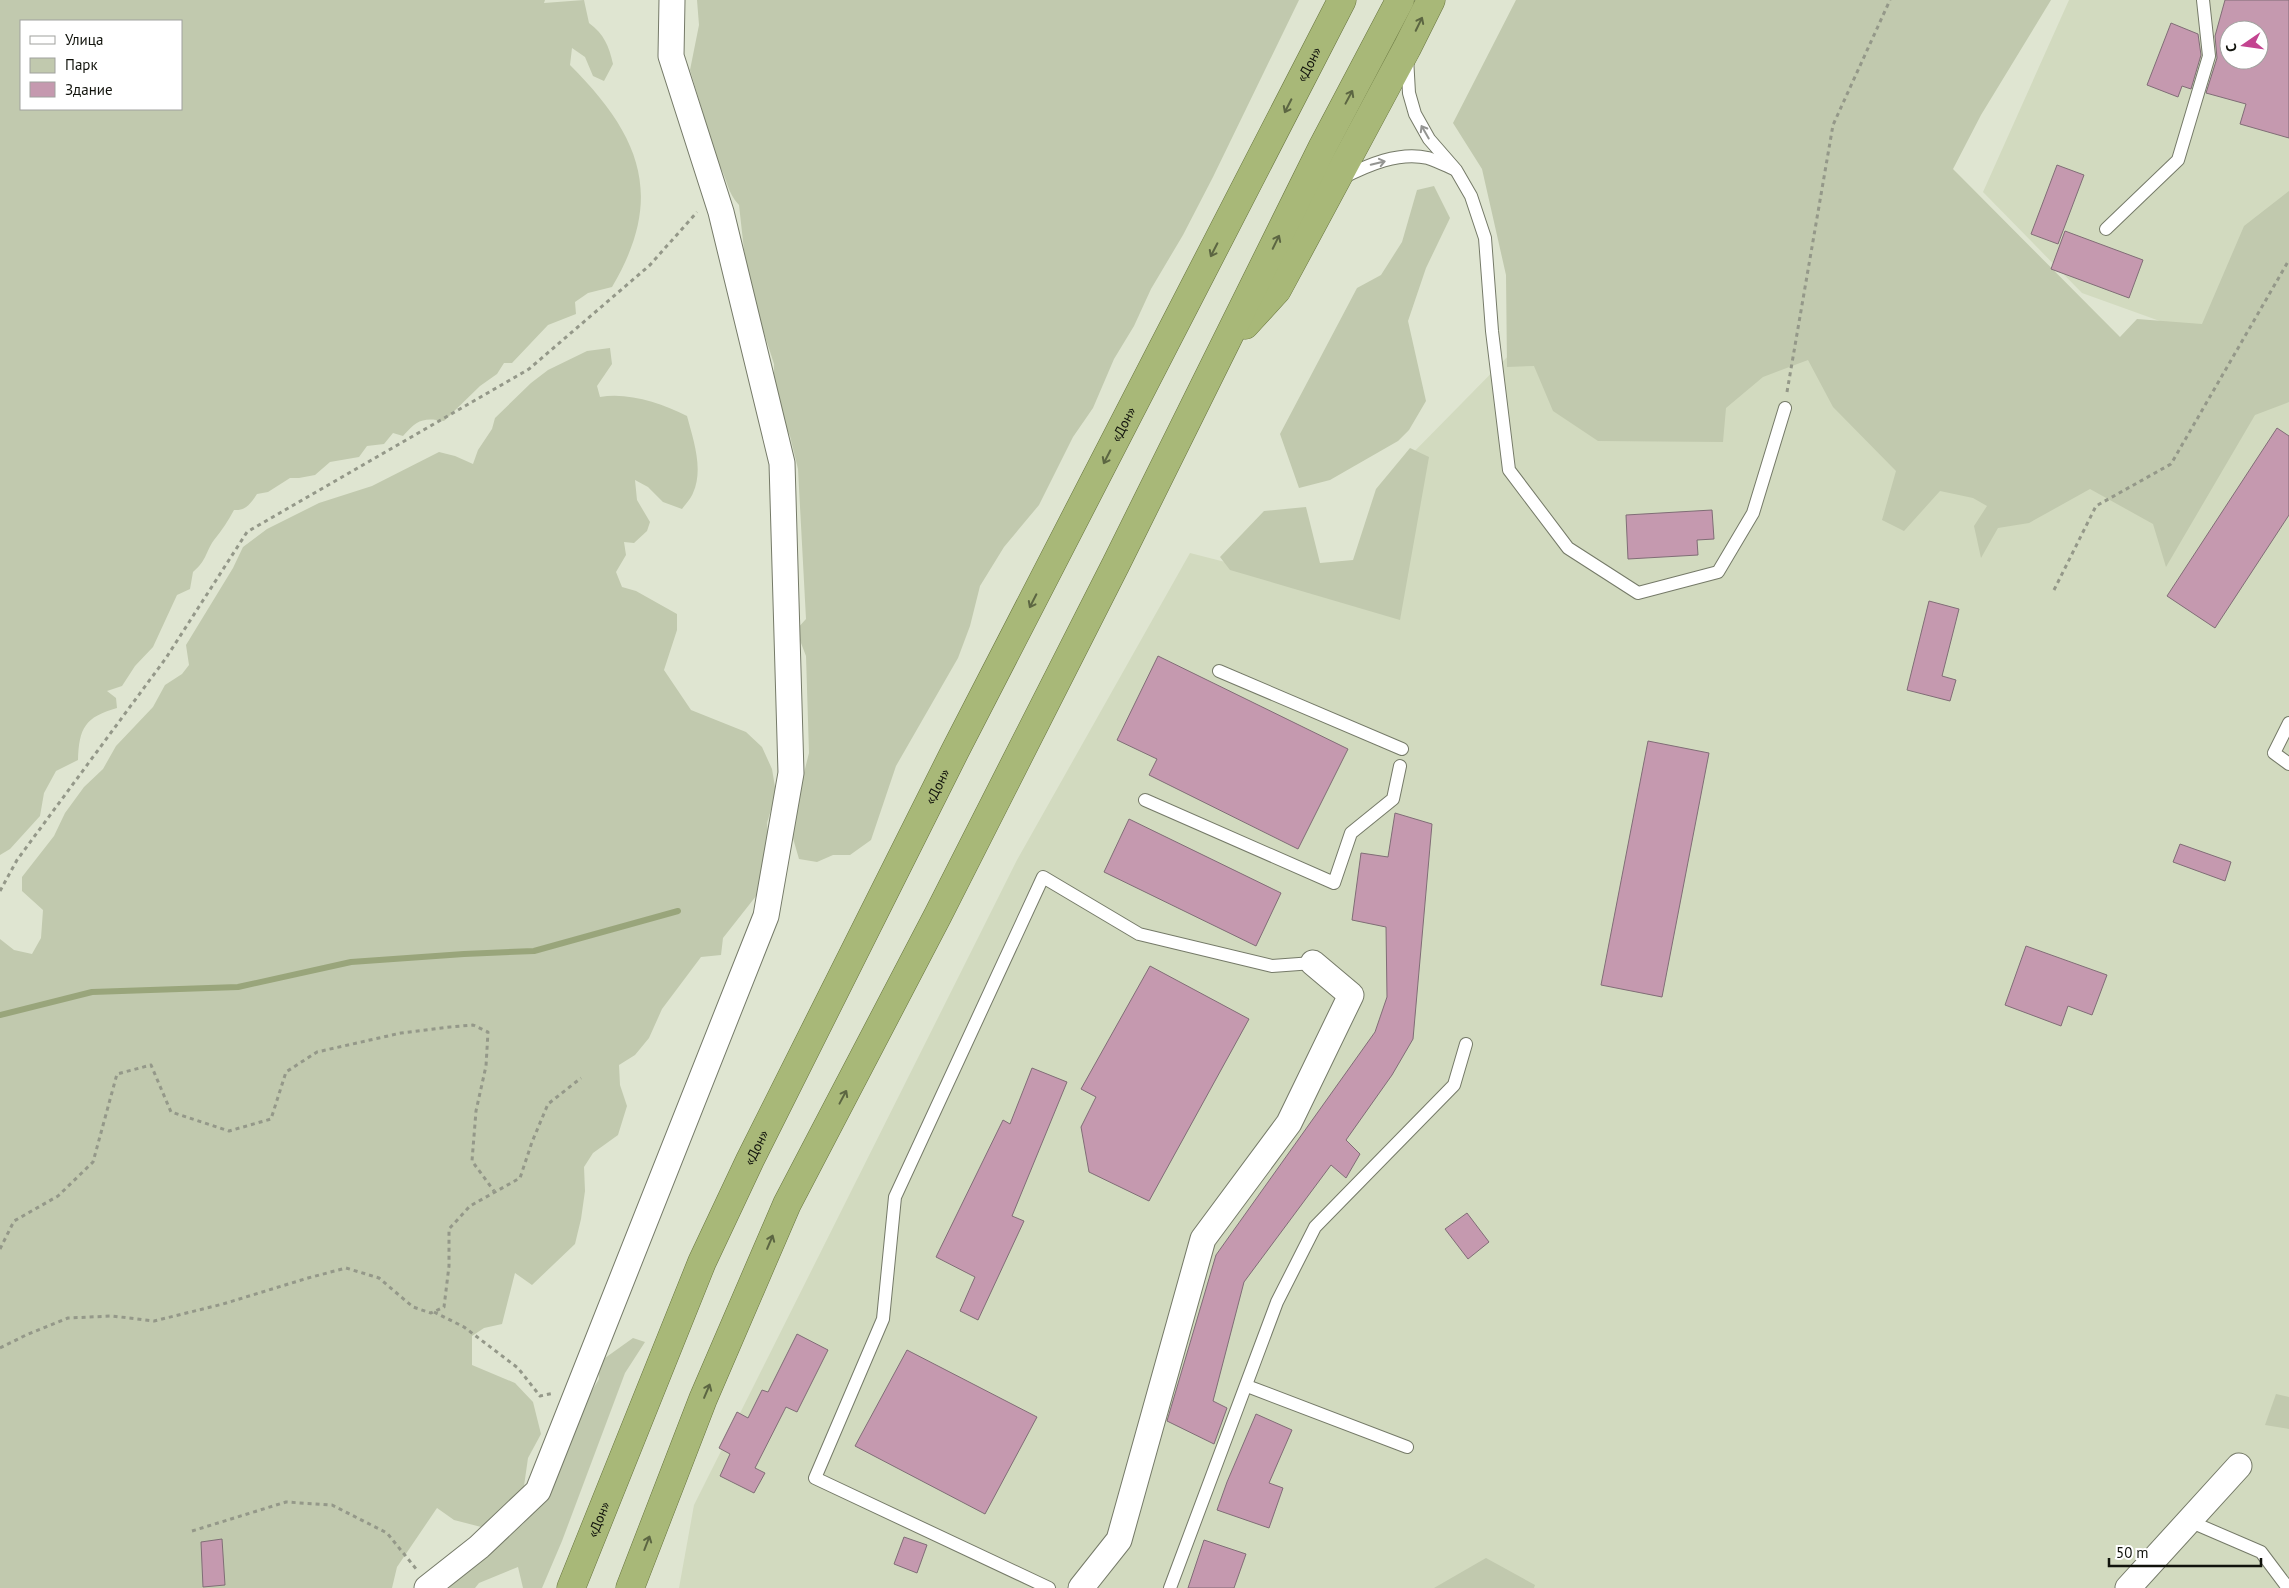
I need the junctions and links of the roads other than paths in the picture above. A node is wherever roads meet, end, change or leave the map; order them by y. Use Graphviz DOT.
graph roads {
  1 [pos="672,0"];
  2 [pos="1342,0"];
  3 [pos="1400,0"];
  4 [pos="1431,0"];
  5 [pos="2203,0"];
  6 [pos="1407,48"];
  7 [pos="1456,170"];
  8 [pos="1333,182"];
  9 [pos="2106,229"];
  10 [pos="1224,348"];
  11 [pos="1785,408"];
  12 [pos="1219,671"];
  13 [pos="2289,723"];
  14 [pos="1402,749"];
  15 [pos="2289,764"];
  16 [pos="1400,766"];
  17 [pos="1145,800"];
  18 [pos="1313,963"];
  19 [pos="1466,1044"];
  20 [pos="1247,1386"];
  21 [pos="1407,1447"];
  22 [pos="2239,1466"];
  23 [pos="2189,1521"];
  24 [pos="429,1587"];
  25 [pos="571,1588"];
  26 [pos="630,1588"];
  27 [pos="1048,1588"];
  28 [pos="1081,1588"];
  29 [pos="1170,1588"];
  30 [pos="2128,1588"];
  31 [pos="2288,1588"];
  1 -- 24 [label="street"];
  2 -- 25 [label="highway, «Дон», one-way"];
  10 -- 3 [label="highway, one-way"];
  6 -- 4 [label="highway, one-way"];
  5 -- 9 [label="lane"];
  7 -- 6 [label="lane, one-way"];
  6 -- 8 [label="highway"];
  8 -- 7 [label="lane, one-way"];
  7 -- 11 [label="lane"];
  8 -- 10 [label="highway"];
  26 -- 10 [label="highway, one-way"];
  12 -- 14 [label="lane"];
  13 -- 15 [label="lane"];
  16 -- 17 [label="lane"];
  18 -- 27 [label="lane"];
  18 -- 28 [label="street"];
  19 -- 20 [label="lane"];
  20 -- 21 [label="lane"];
  20 -- 29 [label="lane"];
  22 -- 23 [label="street"];
  23 -- 30 [label="street"];
  23 -- 31 [label="lane"];
}
